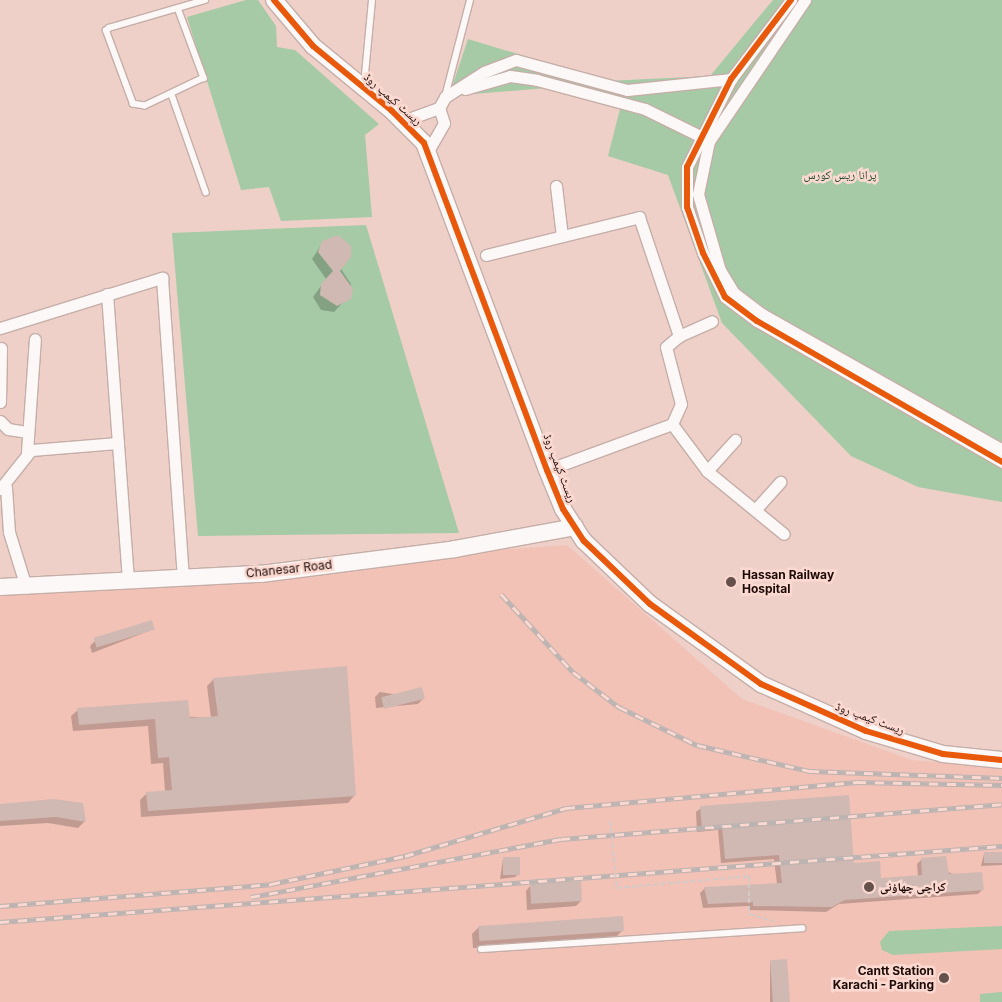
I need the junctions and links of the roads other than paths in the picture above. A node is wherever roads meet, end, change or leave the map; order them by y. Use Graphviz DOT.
graph roads {
  1 [pos="204,0"];
  2 [pos="274,0"];
  3 [pos="372,0"];
  4 [pos="470,0"];
  5 [pos="791,0"];
  6 [pos="805,0"];
  7 [pos="178,8"];
  8 [pos="731,79"];
  9 [pos="363,87"];
  10 [pos="172,95"];
  11 [pos="445,97"];
  12 [pos="439,108"];
  13 [pos="403,121"];
  14 [pos="704,138"];
  15 [pos="428,151"];
  16 [pos="556,186"];
  17 [pos="206,192"];
  18 [pos="562,236"];
  19 [pos="486,255"];
  20 [pos="107,294"];
  21 [pos="712,322"];
  22 [pos="0,328"];
  23 [pos="678,336"];
  24 [pos="35,339"];
  25 [pos="1,348"];
  26 [pos="0,402"];
  27 [pos="0,422"];
  28 [pos="672,424"];
  29 [pos="28,432"];
  30 [pos="735,440"];
  31 [pos="118,443"];
  32 [pos="1002,450"];
  33 [pos="27,452"];
  34 [pos="1002,462"];
  35 [pos="547,470"];
  36 [pos="707,471"];
  37 [pos="780,482"];
  38 [pos="3,488"];
  39 [pos="755,510"];
  40 [pos="574,527"];
  41 [pos="784,534"];
  42 [pos="183,578"];
  43 [pos="128,580"];
  44 [pos="0,587"];
  45 [pos="26,587"];
  46 [pos="1002,760"];
  47 [pos="802,928"];
  48 [pos="481,949"];
  1 -- 7 [label="lane"];
  2 -- 9 [label="street, ریسٹ کیمپ روڈ"];
  3 -- 9 [label="lane"];
  4 -- 11 [label="lane"];
  5 -- 8 [label="street"];
  6 -- 14 [label="street"];
  7 -- 10 [label="lane"];
  7 -- 10 [label="lane"];
  8 -- 11 [label="street"];
  8 -- 14 [label="street"];
  9 -- 13 [label="street, ریسٹ کیمپ روڈ"];
  10 -- 17 [label="lane"];
  11 -- 12 [label="street"];
  11 -- 14 [label="street"];
  12 -- 13 [label="street"];
  12 -- 15 [label="street"];
  13 -- 15 [label="street, ریسٹ کیمپ روڈ"];
  14 -- 32 [label="street"];
  14 -- 34 [label="street"];
  15 -- 35 [label="street, ریسٹ کیمپ روڈ"];
  16 -- 18 [label="street"];
  18 -- 19 [label="street"];
  18 -- 23 [label="street"];
  20 -- 22 [label="street"];
  20 -- 31 [label="street"];
  20 -- 42 [label="street"];
  21 -- 23 [label="street"];
  23 -- 28 [label="street"];
  24 -- 29 [label="street"];
  25 -- 26 [label="street"];
  27 -- 29 [label="street"];
  28 -- 35 [label="street"];
  28 -- 36 [label="street"];
  29 -- 33 [label="street"];
  30 -- 36 [label="street"];
  31 -- 33 [label="street"];
  31 -- 43 [label="street"];
  33 -- 38 [label="street"];
  35 -- 40 [label="street, ریسٹ کیمپ روڈ"];
  36 -- 39 [label="street"];
  37 -- 39 [label="street"];
  38 -- 45 [label="street"];
  39 -- 41 [label="street"];
  40 -- 42 [label="street, Chanesar Road"];
  40 -- 46 [label="street, ریسٹ کیمپ روڈ"];
  42 -- 43 [label="street, Chanesar Road"];
  43 -- 45 [label="street, Chanesar Road"];
  44 -- 45 [label="street, Chanesar Road"];
  47 -- 48 [label="lane"];
}
